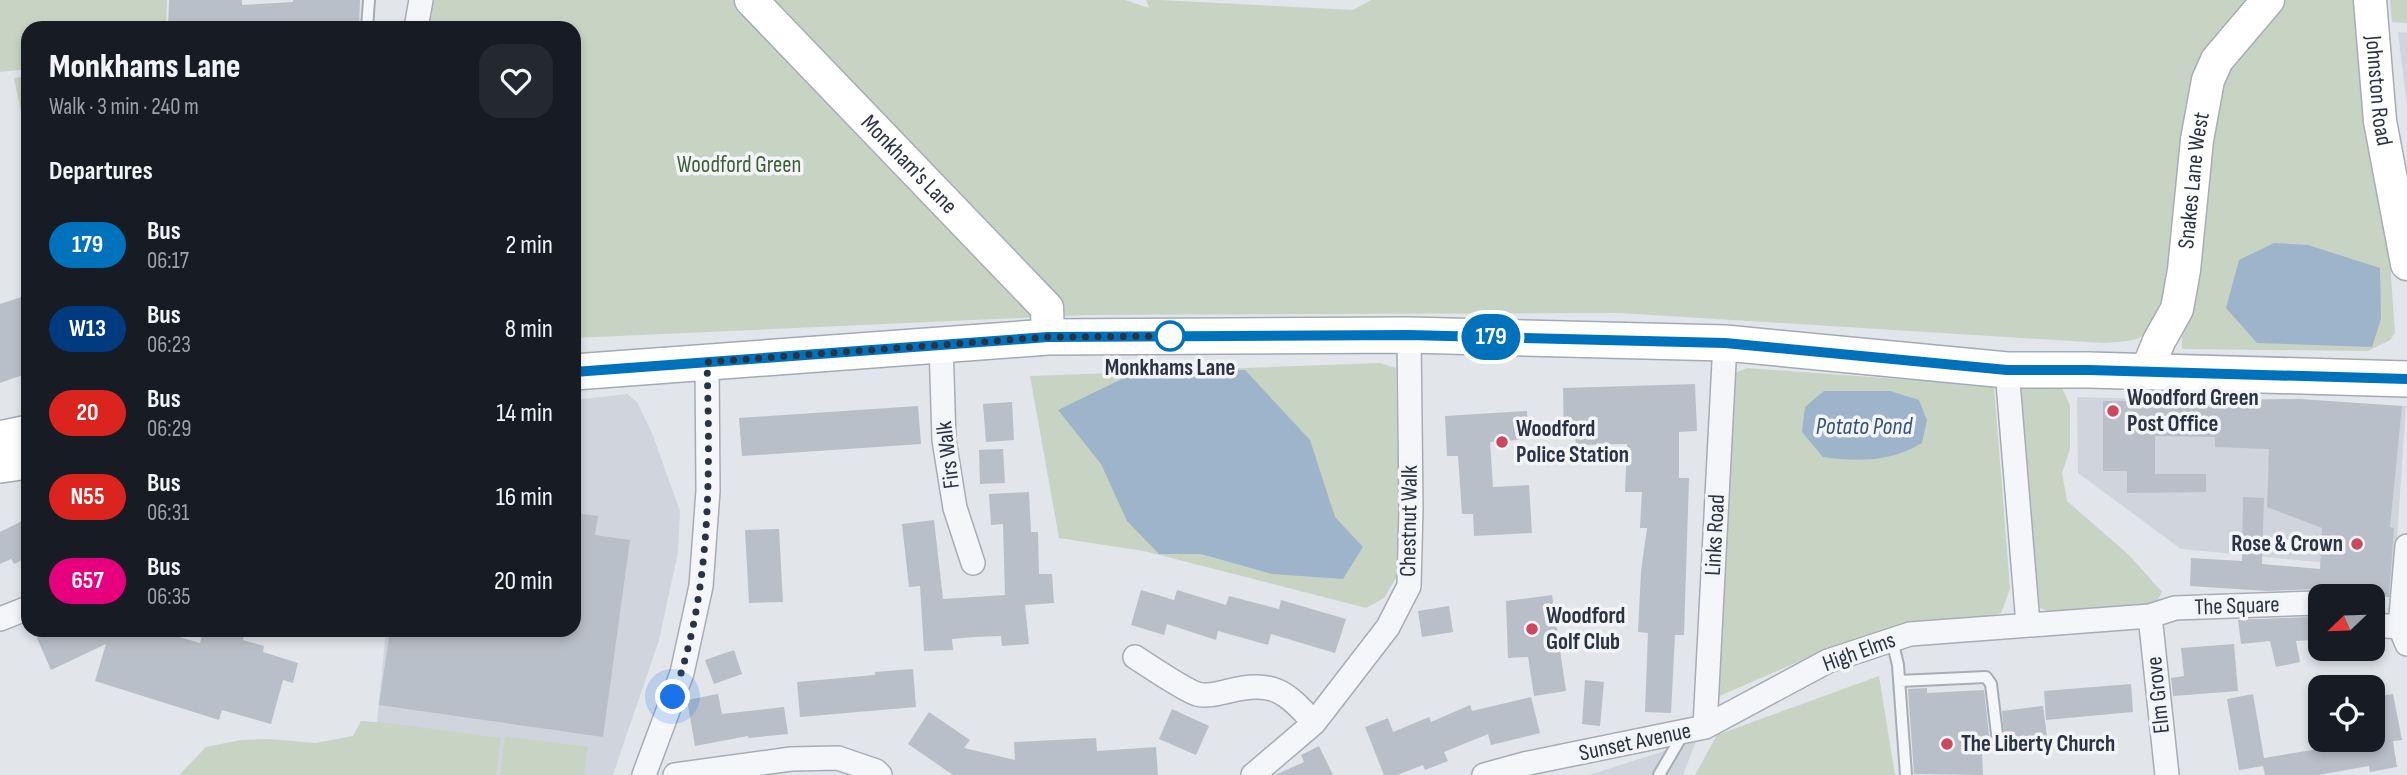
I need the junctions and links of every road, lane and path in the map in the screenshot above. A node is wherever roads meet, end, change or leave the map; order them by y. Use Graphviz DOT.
graph roads {
  1 [pos="369,0"];
  2 [pos="421,0"];
  3 [pos="751,0"];
  4 [pos="2268,0"];
  5 [pos="2370,0"];
  6 [pos="368,21"];
  7 [pos="417,21"];
  8 [pos="2407,264"];
  9 [pos="1409,335"];
  10 [pos="1048,337"];
  11 [pos="941,343"];
  12 [pos="1725,343"];
  13 [pos="707,362"];
  14 [pos="2007,370"];
  15 [pos="581,371"];
  16 [pos="2146,373"];
  17 [pos="2407,379"];
  18 [pos="21,420"];
  19 [pos="0,430"];
  20 [pos="2407,546"];
  21 [pos="974,563"];
  22 [pos="2308,603"];
  23 [pos="21,611"];
  24 [pos="2150,615"];
  25 [pos="0,619"];
  26 [pos="2028,624"];
  27 [pos="2385,629"];
  28 [pos="2403,635"];
  29 [pos="1892,640"];
  30 [pos="1135,657"];
  31 [pos="1899,681"];
  32 [pos="1314,723"];
  33 [pos="1695,729"];
  34 [pos="1997,734"];
  35 [pos="1495,773"];
  36 [pos="649,774"];
  37 [pos="675,775"];
  38 [pos="880,775"];
  39 [pos="1253,775"];
  40 [pos="1659,775"];
  41 [pos="1906,775"];
  42 [pos="2167,775"];
  1 -- 6 [label="lane"];
  2 -- 7 [label="street"];
  3 -- 10 [label="street, Monkham's Lane"];
  4 -- 16 [label="street, Snakes Lane West"];
  5 -- 8 [label="street, Johnston Road"];
  9 -- 10 [label="main road"];
  9 -- 12 [label="main road"];
  9 -- 32 [label="street, Chestnut Walk"];
  10 -- 11 [label="main road"];
  11 -- 13 [label="main road"];
  11 -- 21 [label="street, Firs Walk"];
  12 -- 14 [label="main road"];
  12 -- 33 [label="street, Links Road"];
  13 -- 15 [label="main road"];
  13 -- 36 [label="street"];
  14 -- 16 [label="main road"];
  14 -- 26 [label="street"];
  16 -- 17 [label="main road"];
  18 -- 19 [label="street"];
  20 -- 28 [label="street"];
  22 -- 24 [label="street, The Square"];
  23 -- 25 [label="street"];
  24 -- 26 [label="street, High Elms"];
  24 -- 42 [label="street, Elm Grove"];
  26 -- 29 [label="street, High Elms"];
  27 -- 28 [label="street"];
  29 -- 31 [label="lane"];
  29 -- 33 [label="street, High Elms"];
  30 -- 32 [label="street"];
  31 -- 34 [label="lane"];
  31 -- 41 [label="lane"];
  32 -- 39 [label="street, Chestnut Walk"];
  33 -- 35 [label="street, Sunset Avenue"];
  33 -- 40 [label="lane"];
  37 -- 38 [label="street"];
}
